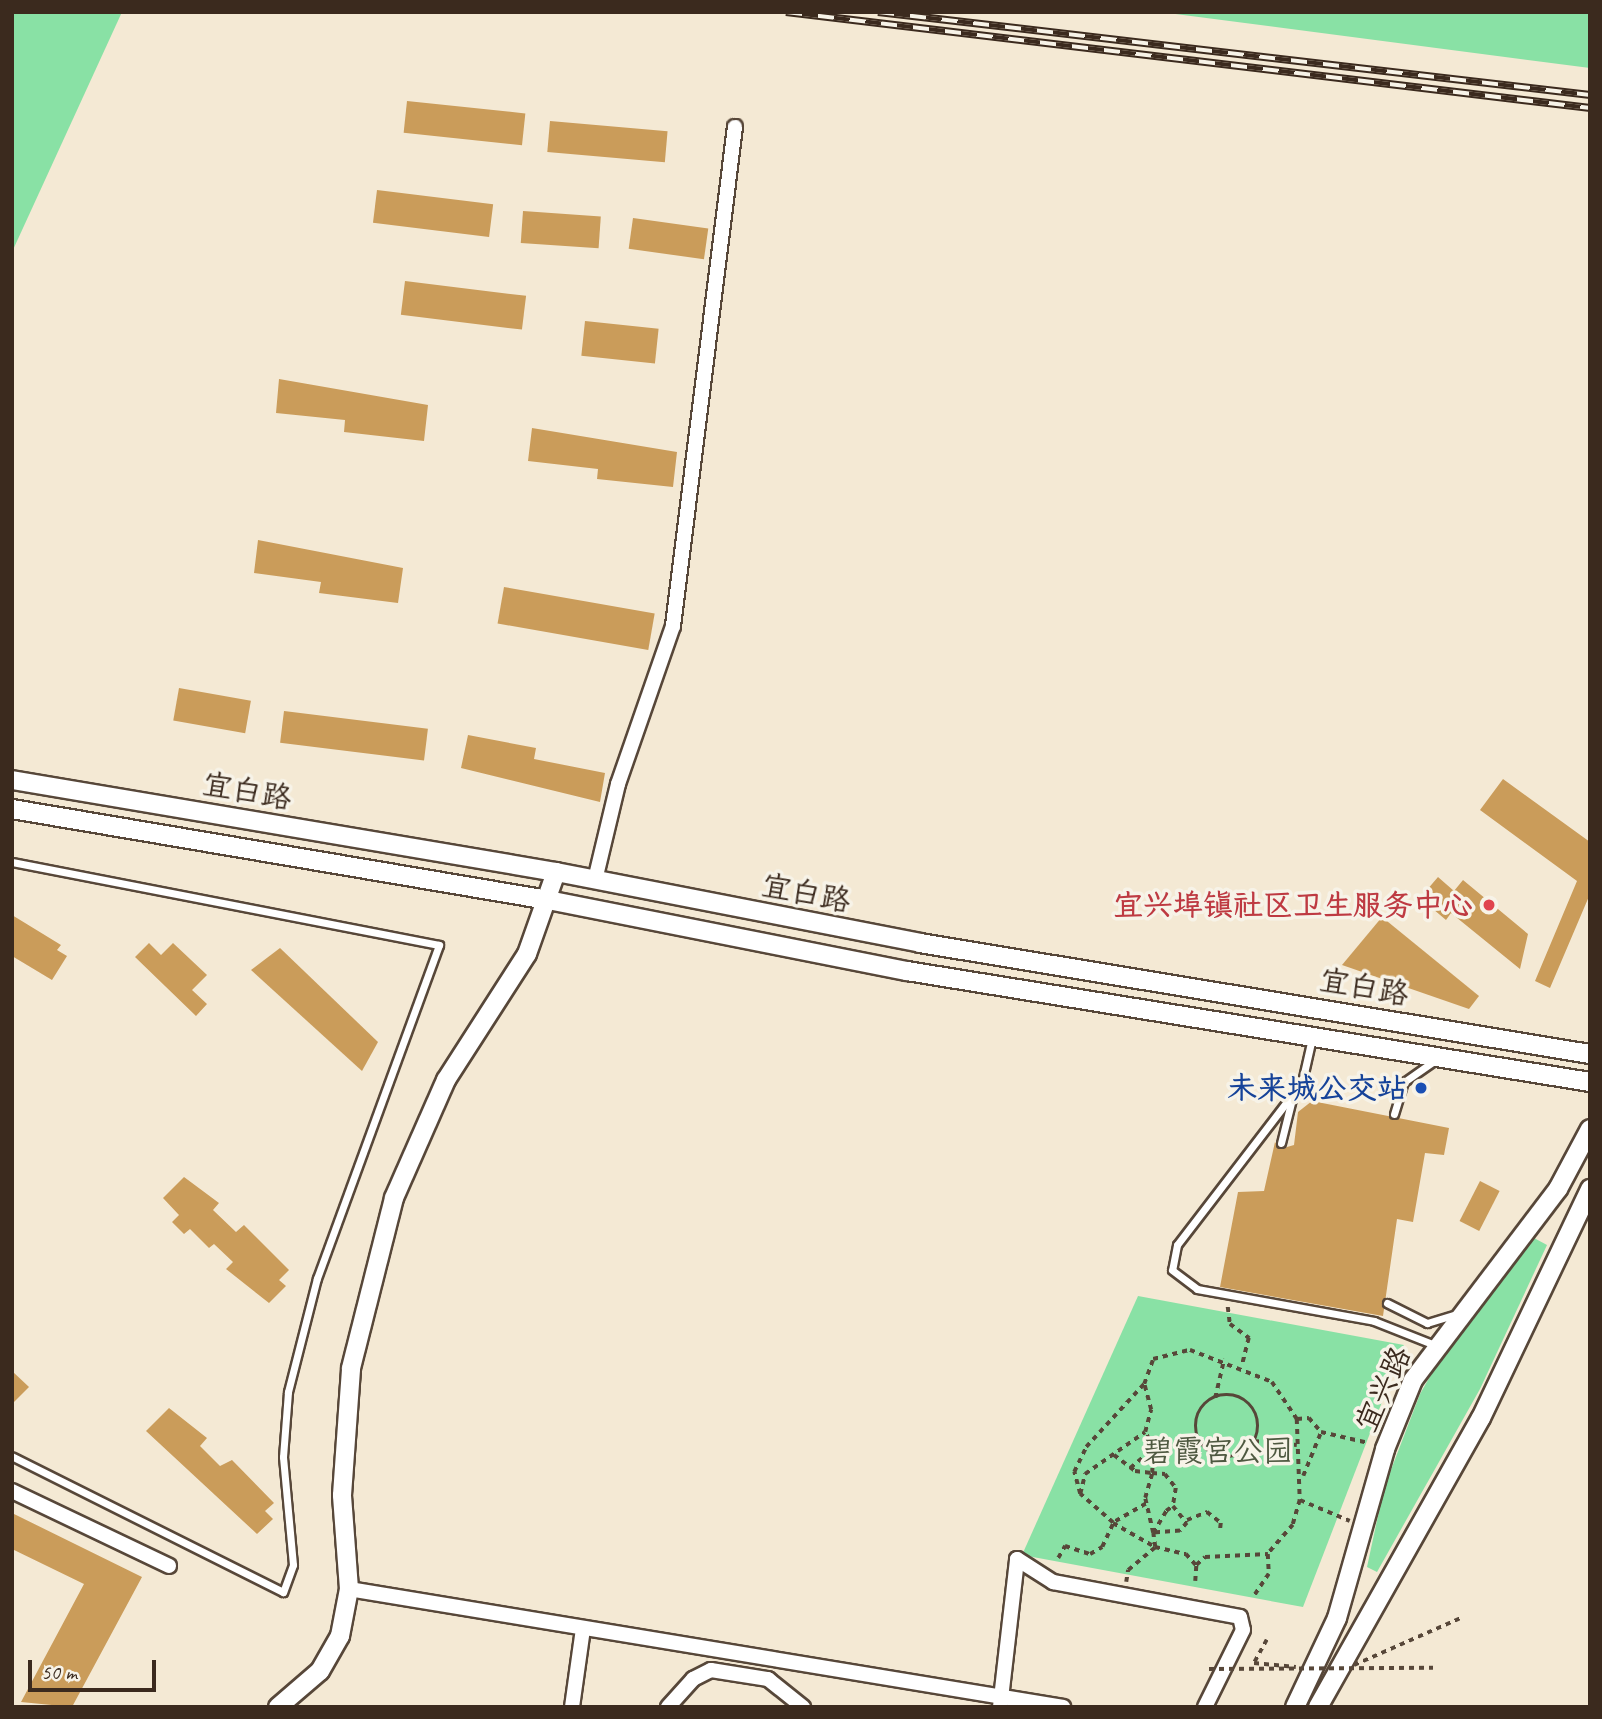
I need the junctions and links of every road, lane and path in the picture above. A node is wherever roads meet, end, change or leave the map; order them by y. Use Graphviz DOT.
graph roads {
  1 [pos="735,127"];
  2 [pos="12,780"];
  3 [pos="12,809"];
  4 [pos="12,862"];
  5 [pos="556,872"];
  6 [pos="594,880"];
  7 [pos="548,900"];
  8 [pos="1313,1032"];
  9 [pos="1590,1054"];
  10 [pos="1458,1056"];
  11 [pos="1590,1082"];
  12 [pos="1293,1095"];
  13 [pos="1394,1114"];
  14 [pos="1590,1129"];
  15 [pos="1281,1143"];
  16 [pos="1584,1144"];
  17 [pos="1590,1189"];
  18 [pos="1230,1296"];
  19 [pos="1387,1303"];
  20 [pos="1465,1307"];
  21 [pos="1434,1345"];
  22 [pos="1224,1359"];
  23 [pos="1242,1366"];
  24 [pos="1144,1384"];
  25 [pos="1215,1398"];
  26 [pos="1297,1419"];
  27 [pos="1145,1432"];
  28 [pos="1321,1433"];
  29 [pos="1254,1441"];
  30 [pos="1298,1445"];
  31 [pos="1153,1449"];
  32 [pos="1385,1449"];
  33 [pos="1114,1455"];
  34 [pos="12,1456"];
  35 [pos="1130,1468"];
  36 [pos="1152,1473"];
  37 [pos="1302,1478"];
  38 [pos="12,1491"];
  39 [pos="1080,1494"];
  40 [pos="1300,1500"];
  41 [pos="1146,1504"];
  42 [pos="1173,1506"];
  43 [pos="1187,1520"];
  44 [pos="1113,1523"];
  45 [pos="1362,1526"];
  46 [pos="1220,1532"];
  47 [pos="1153,1533"];
  48 [pos="1155,1547"];
  49 [pos="1268,1554"];
  50 [pos="1058,1558"];
  51 [pos="1196,1565"];
  52 [pos="169,1566"];
  53 [pos="1195,1581"];
  54 [pos="349,1589"];
  55 [pos="1124,1594"];
  56 [pos="1255,1595"];
  57 [pos="1463,1618"];
  58 [pos="583,1629"];
  59 [pos="1267,1640"];
  60 [pos="1352,1666"];
  61 [pos="1299,1667"];
  62 [pos="1433,1668"];
  63 [pos="1209,1669"];
  64 [pos="1001,1701"];
  65 [pos="278,1707"];
  66 [pos="572,1707"];
  67 [pos="668,1707"];
  68 [pos="803,1707"];
  69 [pos="1063,1707"];
  70 [pos="1205,1707"];
  71 [pos="1295,1707"];
  72 [pos="1318,1707"];
  1 -- 6 [label="street"];
  2 -- 5 [label="street, 宜白路"];
  3 -- 7 [label="street"];
  4 -- 34 [label="lane"];
  5 -- 6 [label="street, 宜白路"];
  5 -- 7 [label="street"];
  6 -- 9 [label="street, 宜白路"];
  7 -- 8 [label="street"];
  7 -- 54 [label="street"];
  8 -- 10 [label="street"];
  8 -- 12 [label="lane"];
  10 -- 11 [label="street"];
  10 -- 13 [label="lane"];
  12 -- 15 [label="lane"];
  12 -- 18 [label="lane"];
  14 -- 16 [label="street, 宜兴路"];
  16 -- 20 [label="street, 宜兴路"];
  17 -- 72 [label="street"];
  18 -- 21 [label="lane"];
  18 -- 23 [label="path"];
  19 -- 20 [label="lane"];
  20 -- 21 [label="street, 宜兴路"];
  21 -- 32 [label="street, 宜兴路"];
  22 -- 23 [label="path"];
  22 -- 24 [label="path"];
  22 -- 25 [label="path"];
  23 -- 26 [label="path"];
  24 -- 27 [label="path"];
  24 -- 39 [label="path"];
  25 -- 29 [label="path"];
  25 -- 29 [label="path"];
  26 -- 28 [label="path"];
  26 -- 30 [label="path"];
  27 -- 31 [label="path"];
  27 -- 33 [label="path"];
  28 -- 32 [label="path"];
  28 -- 37 [label="path"];
  29 -- 30 [label="path"];
  30 -- 37 [label="path"];
  31 -- 35 [label="path"];
  31 -- 36 [label="path"];
  32 -- 45 [label="street, 宜兴路"];
  33 -- 35 [label="path"];
  33 -- 39 [label="path"];
  35 -- 36 [label="path"];
  36 -- 41 [label="path"];
  36 -- 42 [label="path"];
  37 -- 40 [label="path"];
  38 -- 52 [label="street"];
  39 -- 44 [label="path"];
  40 -- 45 [label="path"];
  40 -- 49 [label="path"];
  41 -- 44 [label="path"];
  41 -- 47 [label="path"];
  42 -- 43 [label="path"];
  42 -- 47 [label="path"];
  43 -- 46 [label="path"];
  43 -- 47 [label="path"];
  44 -- 48 [label="path"];
  44 -- 50 [label="path"];
  45 -- 71 [label="street, 宜兴路"];
  47 -- 48 [label="path"];
  48 -- 51 [label="path"];
  48 -- 55 [label="path"];
  49 -- 51 [label="path"];
  49 -- 56 [label="path"];
  51 -- 53 [label="path"];
  54 -- 58 [label="street"];
  54 -- 65 [label="street"];
  55 -- 64 [label="street"];
  55 -- 70 [label="street"];
  57 -- 60 [label="path, bridge"];
  58 -- 64 [label="street"];
  58 -- 66 [label="street"];
  59 -- 61 [label="path, bridge"];
  60 -- 61 [label="path, bridge"];
  60 -- 62 [label="path, bridge"];
  61 -- 63 [label="path, bridge"];
  64 -- 69 [label="street"];
  67 -- 68 [label="street"];
}
